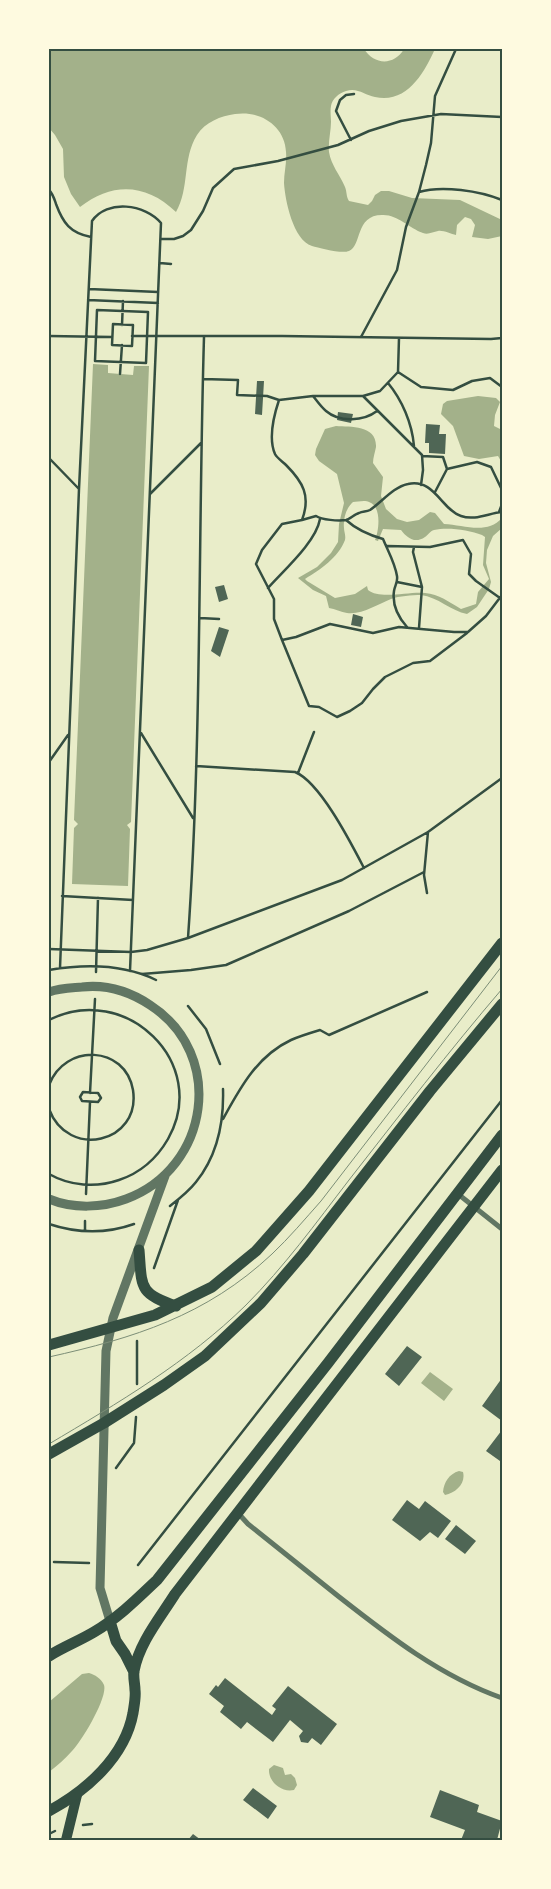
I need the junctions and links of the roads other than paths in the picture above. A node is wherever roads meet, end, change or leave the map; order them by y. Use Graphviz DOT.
graph roads {
  1 [pos="502,943"];
  2 [pos="51,990"];
  3 [pos="502,1004"];
  4 [pos="502,1135"];
  5 [pos="502,1170"];
  6 [pos="165,1176"];
  7 [pos="457,1193"];
  8 [pos="49,1198"];
  9 [pos="473,1206"];
  10 [pos="502,1229"];
  11 [pos="139,1250"];
  12 [pos="176,1306"];
  13 [pos="110,1328"];
  14 [pos="49,1345"];
  15 [pos="104,1423"];
  16 [pos="49,1454"];
  17 [pos="238,1513"];
  18 [pos="110,1622"];
  19 [pos="92,1633"];
  20 [pos="116,1641"];
  21 [pos="49,1656"];
  22 [pos="134,1672"];
  23 [pos="502,1698"];
  24 [pos="77,1795"];
  25 [pos="49,1811"];
  26 [pos="66,1840"];
  1 -- 12 [label="main road"];
  2 -- 6 [label="street"];
  3 -- 15 [label="main road"];
  4 -- 7 [label="main road"];
  5 -- 9 [label="main road"];
  6 -- 8 [label="street"];
  6 -- 11 [label="street"];
  7 -- 9 [label="street"];
  7 -- 18 [label="main road"];
  9 -- 10 [label="street"];
  9 -- 17 [label="main road"];
  11 -- 12 [label="main road"];
  11 -- 13 [label="street"];
  12 -- 13 [label="main road"];
  13 -- 14 [label="main road"];
  13 -- 15 [label="street"];
  15 -- 16 [label="main road"];
  15 -- 18 [label="street"];
  17 -- 22 [label="main road"];
  17 -- 23 [label="street"];
  18 -- 19 [label="main road"];
  18 -- 20 [label="main road"];
  19 -- 20 [label="main road"];
  19 -- 21 [label="main road"];
  20 -- 22 [label="main road"];
  22 -- 24 [label="main road"];
  24 -- 25 [label="main road"];
  24 -- 26 [label="main road"];
}
